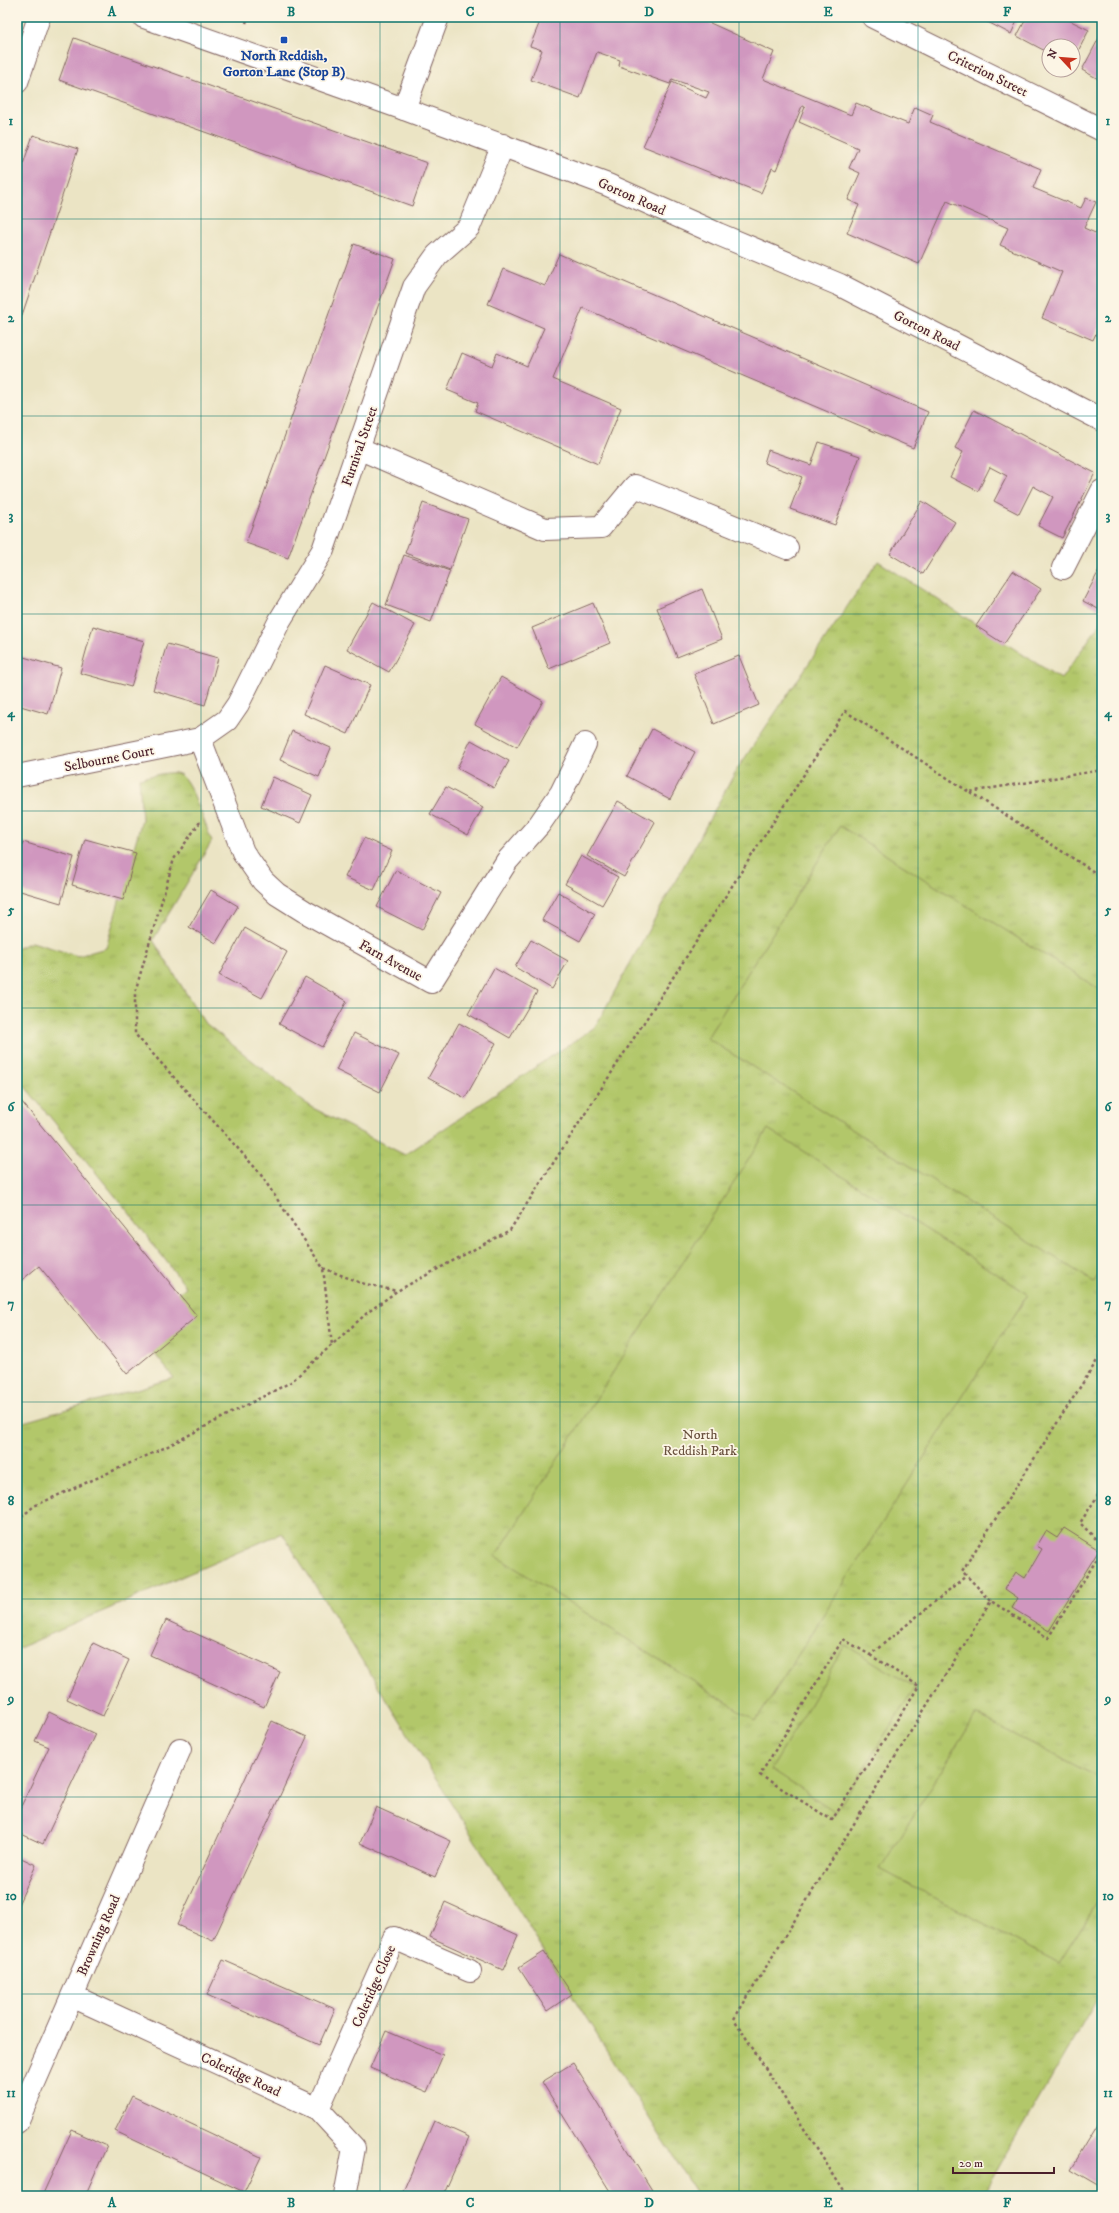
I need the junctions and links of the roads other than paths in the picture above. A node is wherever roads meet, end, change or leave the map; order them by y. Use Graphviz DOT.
graph roads {
  1 [pos="39,17"];
  2 [pos="144,17"];
  3 [pos="438,17"];
  4 [pos="883,19"];
  5 [pos="17,82"];
  6 [pos="404,109"];
  7 [pos="1102,130"];
  8 [pos="503,145"];
  9 [pos="1102,420"];
  10 [pos="358,448"];
  11 [pos="1102,491"];
  12 [pos="787,548"];
  13 [pos="1063,568"];
  14 [pos="200,739"];
  15 [pos="585,744"];
  16 [pos="17,776"];
  17 [pos="180,1749"];
  18 [pos="470,1971"];
  19 [pos="72,1996"];
  20 [pos="318,2109"];
  21 [pos="17,2122"];
  22 [pos="346,2196"];
  1 -- 5 [label="street"];
  2 -- 6 [label="street, Gorton Road"];
  3 -- 6 [label="street"];
  4 -- 7 [label="street, Criterion Street"];
  6 -- 8 [label="street, Gorton Road"];
  8 -- 9 [label="street, Gorton Road"];
  8 -- 10 [label="street, Furnival Street"];
  10 -- 12 [label="street"];
  10 -- 14 [label="street, Furnival Street"];
  11 -- 13 [label="street"];
  14 -- 15 [label="street, Farn Avenue"];
  14 -- 16 [label="street, Selbourne Court"];
  17 -- 19 [label="street, Browning Road"];
  18 -- 20 [label="street, Coleridge Close"];
  19 -- 20 [label="street, Coleridge Road"];
  19 -- 21 [label="street, Browning Road"];
  20 -- 22 [label="street, Coleridge Road"];
}
